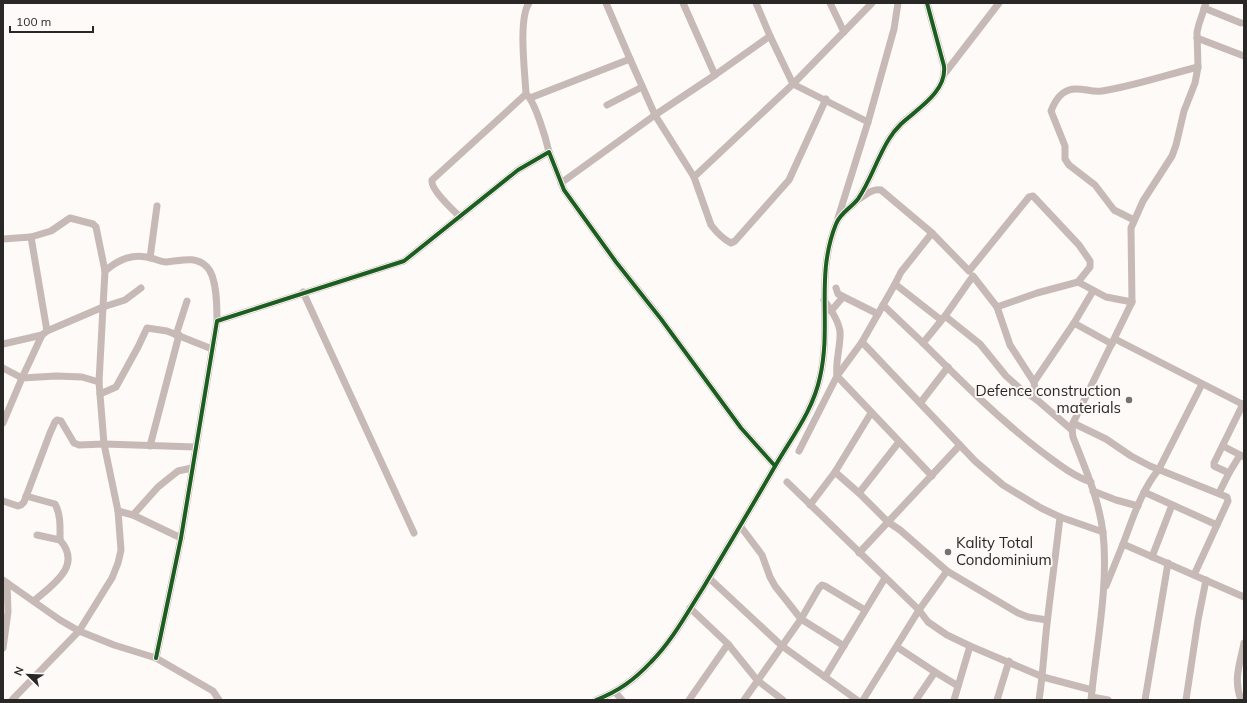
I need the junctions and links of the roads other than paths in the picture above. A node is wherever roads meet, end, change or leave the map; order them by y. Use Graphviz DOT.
graph roads {
  1 [pos="528,3"];
  2 [pos="606,3"];
  3 [pos="683,3"];
  4 [pos="756,3"];
  5 [pos="830,3"];
  6 [pos="872,3"];
  7 [pos="898,3"];
  8 [pos="927,3"];
  9 [pos="999,3"];
  10 [pos="1205,6"];
  11 [pos="1241,23"];
  12 [pos="844,32"];
  13 [pos="770,36"];
  14 [pos="1197,38"];
  15 [pos="1244,56"];
  16 [pos="630,60"];
  17 [pos="1198,67"];
  18 [pos="945,73"];
  19 [pos="715,75"];
  20 [pos="793,84"];
  21 [pos="642,87"];
  22 [pos="528,96"];
  23 [pos="826,100"];
  24 [pos="607,105"];
  25 [pos="655,115"];
  26 [pos="868,122"];
  27 [pos="549,152"];
  28 [pos="694,177"];
  29 [pos="561,183"];
  30 [pos="857,200"];
  31 [pos="157,206"];
  32 [pos="460,217"];
  33 [pos="1134,220"];
  34 [pos="837,222"];
  35 [pos="932,233"];
  36 [pos="31,237"];
  37 [pos="3,239"];
  38 [pos="150,258"];
  39 [pos="105,270"];
  40 [pos="971,274"];
  41 [pos="1078,282"];
  42 [pos="895,284"];
  43 [pos="141,288"];
  44 [pos="836,288"];
  45 [pos="1093,291"];
  46 [pos="303,292"];
  47 [pos="843,297"];
  48 [pos="824,300"];
  49 [pos="187,301"];
  50 [pos="1132,302"];
  51 [pos="883,305"];
  52 [pos="103,307"];
  53 [pos="997,307"];
  54 [pos="831,311"];
  55 [pos="878,314"];
  56 [pos="943,318"];
  57 [pos="217,321"];
  58 [pos="1074,322"];
  59 [pos="45,333"];
  60 [pos="178,335"];
  61 [pos="862,342"];
  62 [pos="1114,342"];
  63 [pos="923,343"];
  64 [pos="3,344"];
  65 [pos="212,349"];
  66 [pos="948,367"];
  67 [pos="3,368"];
  68 [pos="837,376"];
  69 [pos="22,378"];
  70 [pos="99,382"];
  71 [pos="1034,382"];
  72 [pos="1202,384"];
  73 [pos="100,394"];
  74 [pos="1036,400"];
  75 [pos="920,402"];
  76 [pos="1244,405"];
  77 [pos="871,413"];
  78 [pos="3,423"];
  79 [pos="1073,426"];
  80 [pos="899,442"];
  81 [pos="104,444"];
  82 [pos="960,445"];
  83 [pos="150,446"];
  84 [pos="1223,446"];
  85 [pos="196,447"];
  86 [pos="799,451"];
  87 [pos="1242,456"];
  88 [pos="775,466"];
  89 [pos="192,468"];
  90 [pos="1159,469"];
  91 [pos="835,472"];
  92 [pos="1229,474"];
  93 [pos="932,476"];
  94 [pos="787,482"];
  95 [pos="1091,482"];
  96 [pos="1093,491"];
  97 [pos="1144,492"];
  98 [pos="859,493"];
  99 [pos="1219,493"];
  100 [pos="26,496"];
  101 [pos="3,501"];
  102 [pos="810,504"];
  103 [pos="1172,505"];
  104 [pos="1138,506"];
  105 [pos="118,511"];
  106 [pos="133,515"];
  107 [pos="1060,517"];
  108 [pos="890,520"];
  109 [pos="1217,525"];
  110 [pos="741,526"];
  111 [pos="1103,532"];
  112 [pos="414,533"];
  113 [pos="37,535"];
  114 [pos="181,538"];
  115 [pos="60,540"];
  116 [pos="1123,544"];
  117 [pos="859,553"];
  118 [pos="1152,557"];
  119 [pos="1168,563"];
  120 [pos="947,571"];
  121 [pos="1194,575"];
  122 [pos="709,578"];
  123 [pos="885,578"];
  124 [pos="1206,580"];
  125 [pos="5,581"];
  126 [pos="1103,593"];
  127 [pos="1244,597"];
  128 [pos="34,601"];
  129 [pos="690,608"];
  130 [pos="865,610"];
  131 [pos="919,610"];
  132 [pos="801,619"];
  133 [pos="1047,620"];
  134 [pos="79,631"];
  135 [pos="1244,643"];
  136 [pos="728,644"];
  137 [pos="782,646"];
  138 [pos="844,646"];
  139 [pos="970,646"];
  140 [pos="897,647"];
  141 [pos="3,648"];
  142 [pos="156,658"];
  143 [pos="1009,662"];
  144 [pos="935,672"];
  145 [pos="825,677"];
  146 [pos="1043,677"];
  147 [pos="757,680"];
  148 [pos="958,686"];
  149 [pos="615,692"];
  150 [pos="1091,696"];
  151 [pos="1243,699"];
  152 [pos="12,700"];
  153 [pos="219,700"];
  154 [pos="596,700"];
  155 [pos="622,700"];
  156 [pos="689,700"];
  157 [pos="744,700"];
  158 [pos="783,700"];
  159 [pos="857,700"];
  160 [pos="863,700"];
  161 [pos="916,700"];
  162 [pos="954,700"];
  163 [pos="997,700"];
  164 [pos="1039,700"];
  165 [pos="1108,700"];
  166 [pos="1145,700"];
  167 [pos="1186,700"];
  1 -- 22 [label="street"];
  2 -- 16 [label="street"];
  3 -- 19 [label="street"];
  4 -- 13 [label="street"];
  5 -- 12 [label="street"];
  6 -- 12 [label="street"];
  7 -- 26 [label="street"];
  8 -- 18 [label="street"];
  9 -- 18 [label="street"];
  10 -- 11 [label="street"];
  10 -- 14 [label="street"];
  12 -- 20 [label="street"];
  13 -- 19 [label="street"];
  13 -- 20 [label="street"];
  14 -- 15 [label="street"];
  14 -- 17 [label="street"];
  16 -- 21 [label="street"];
  16 -- 22 [label="street"];
  17 -- 33 [label="street"];
  17 -- 33 [label="street"];
  18 -- 30 [label="street"];
  19 -- 25 [label="street"];
  20 -- 23 [label="street"];
  20 -- 28 [label="street"];
  21 -- 24 [label="street"];
  21 -- 25 [label="street"];
  22 -- 27 [label="street"];
  22 -- 32 [label="street"];
  23 -- 26 [label="street"];
  23 -- 28 [label="street"];
  25 -- 28 [label="street"];
  25 -- 29 [label="street"];
  26 -- 34 [label="street"];
  27 -- 29 [label="street"];
  27 -- 32 [label="street"];
  29 -- 88 [label="street"];
  30 -- 34 [label="street"];
  30 -- 35 [label="street"];
  31 -- 38 [label="street"];
  32 -- 46 [label="street"];
  33 -- 50 [label="street"];
  34 -- 48 [label="street"];
  35 -- 40 [label="street"];
  35 -- 42 [label="street"];
  36 -- 37 [label="street"];
  36 -- 39 [label="street"];
  36 -- 59 [label="street"];
  38 -- 39 [label="street"];
  38 -- 57 [label="street"];
  39 -- 52 [label="street"];
  40 -- 41 [label="street"];
  40 -- 53 [label="street"];
  40 -- 56 [label="street"];
  41 -- 45 [label="street"];
  41 -- 53 [label="street"];
  42 -- 51 [label="street"];
  42 -- 56 [label="street"];
  43 -- 52 [label="street"];
  44 -- 47 [label="street"];
  45 -- 50 [label="street"];
  45 -- 58 [label="street"];
  46 -- 57 [label="street"];
  46 -- 112 [label="street"];
  47 -- 54 [label="street"];
  47 -- 55 [label="street"];
  48 -- 54 [label="street"];
  48 -- 88 [label="street"];
  49 -- 60 [label="street"];
  50 -- 62 [label="street"];
  51 -- 55 [label="street"];
  51 -- 63 [label="street"];
  52 -- 59 [label="street"];
  52 -- 70 [label="street"];
  53 -- 71 [label="street"];
  54 -- 68 [label="street"];
  55 -- 61 [label="street"];
  56 -- 63 [label="street"];
  56 -- 74 [label="street"];
  57 -- 65 [label="street"];
  58 -- 62 [label="street"];
  58 -- 71 [label="street"];
  59 -- 64 [label="street"];
  59 -- 69 [label="street"];
  60 -- 65 [label="street"];
  60 -- 73 [label="street"];
  60 -- 83 [label="street"];
  61 -- 68 [label="street"];
  61 -- 75 [label="street"];
  62 -- 72 [label="street"];
  62 -- 79 [label="street"];
  63 -- 66 [label="street"];
  65 -- 85 [label="street"];
  66 -- 75 [label="street"];
  66 -- 95 [label="street"];
  67 -- 69 [label="street"];
  68 -- 77 [label="street"];
  68 -- 86 [label="street"];
  69 -- 70 [label="street"];
  69 -- 78 [label="street"];
  70 -- 73 [label="street"];
  71 -- 74 [label="street"];
  72 -- 76 [label="street"];
  72 -- 90 [label="street"];
  73 -- 81 [label="street"];
  74 -- 79 [label="street"];
  75 -- 82 [label="street"];
  76 -- 84 [label="street"];
  77 -- 80 [label="street"];
  77 -- 91 [label="street"];
  79 -- 90 [label="street"];
  79 -- 95 [label="street"];
  80 -- 93 [label="street"];
  80 -- 98 [label="street"];
  81 -- 83 [label="street"];
  81 -- 100 [label="street"];
  81 -- 105 [label="street"];
  82 -- 93 [label="street"];
  82 -- 107 [label="street"];
  83 -- 85 [label="street"];
  84 -- 87 [label="street"];
  84 -- 92 [label="street"];
  85 -- 89 [label="street"];
  87 -- 92 [label="street"];
  88 -- 110 [label="street"];
  89 -- 106 [label="street"];
  89 -- 114 [label="street"];
  90 -- 97 [label="street"];
  90 -- 99 [label="street"];
  91 -- 98 [label="street"];
  91 -- 102 [label="street"];
  92 -- 99 [label="street"];
  93 -- 108 [label="street"];
  94 -- 102 [label="street"];
  95 -- 96 [label="street"];
  96 -- 104 [label="street"];
  96 -- 111 [label="street"];
  97 -- 103 [label="street"];
  97 -- 104 [label="street"];
  98 -- 108 [label="street"];
  99 -- 109 [label="street"];
  100 -- 101 [label="street"];
  100 -- 115 [label="street"];
  102 -- 117 [label="street"];
  103 -- 109 [label="street"];
  103 -- 118 [label="street"];
  104 -- 116 [label="street"];
  105 -- 106 [label="street"];
  105 -- 134 [label="street"];
  106 -- 114 [label="street"];
  107 -- 111 [label="street"];
  107 -- 133 [label="street"];
  108 -- 117 [label="street"];
  108 -- 120 [label="street"];
  109 -- 121 [label="street"];
  110 -- 122 [label="street"];
  110 -- 132 [label="street"];
  111 -- 126 [label="street"];
  113 -- 115 [label="street"];
  114 -- 142 [label="street"];
  115 -- 128 [label="street"];
  116 -- 118 [label="street"];
  116 -- 126 [label="street"];
  117 -- 123 [label="street"];
  118 -- 119 [label="street"];
  119 -- 121 [label="street"];
  119 -- 166 [label="street"];
  120 -- 131 [label="street"];
  120 -- 133 [label="street"];
  121 -- 124 [label="street"];
  122 -- 129 [label="street"];
  122 -- 137 [label="street"];
  123 -- 130 [label="street"];
  123 -- 131 [label="street"];
  124 -- 127 [label="street"];
  124 -- 167 [label="street"];
  125 -- 128 [label="street"];
  125 -- 141 [label="street"];
  126 -- 150 [label="street"];
  128 -- 134 [label="street"];
  129 -- 136 [label="street"];
  129 -- 149 [label="street"];
  130 -- 132 [label="street"];
  130 -- 138 [label="street"];
  131 -- 139 [label="street"];
  131 -- 140 [label="street"];
  132 -- 137 [label="street"];
  132 -- 138 [label="street"];
  133 -- 146 [label="street"];
  134 -- 142 [label="street"];
  134 -- 152 [label="street"];
  135 -- 151 [label="street"];
  136 -- 147 [label="street"];
  136 -- 156 [label="street"];
  137 -- 145 [label="street"];
  137 -- 147 [label="street"];
  138 -- 145 [label="street"];
  139 -- 143 [label="street"];
  139 -- 148 [label="street"];
  140 -- 144 [label="street"];
  140 -- 160 [label="street"];
  142 -- 153 [label="street"];
  143 -- 146 [label="street"];
  143 -- 163 [label="street"];
  144 -- 148 [label="street"];
  144 -- 161 [label="street"];
  145 -- 159 [label="street"];
  146 -- 150 [label="street"];
  146 -- 164 [label="street"];
  147 -- 157 [label="street"];
  147 -- 158 [label="street"];
  148 -- 162 [label="street"];
  149 -- 154 [label="street"];
  149 -- 155 [label="street"];
  150 -- 165 [label="street"];
}
